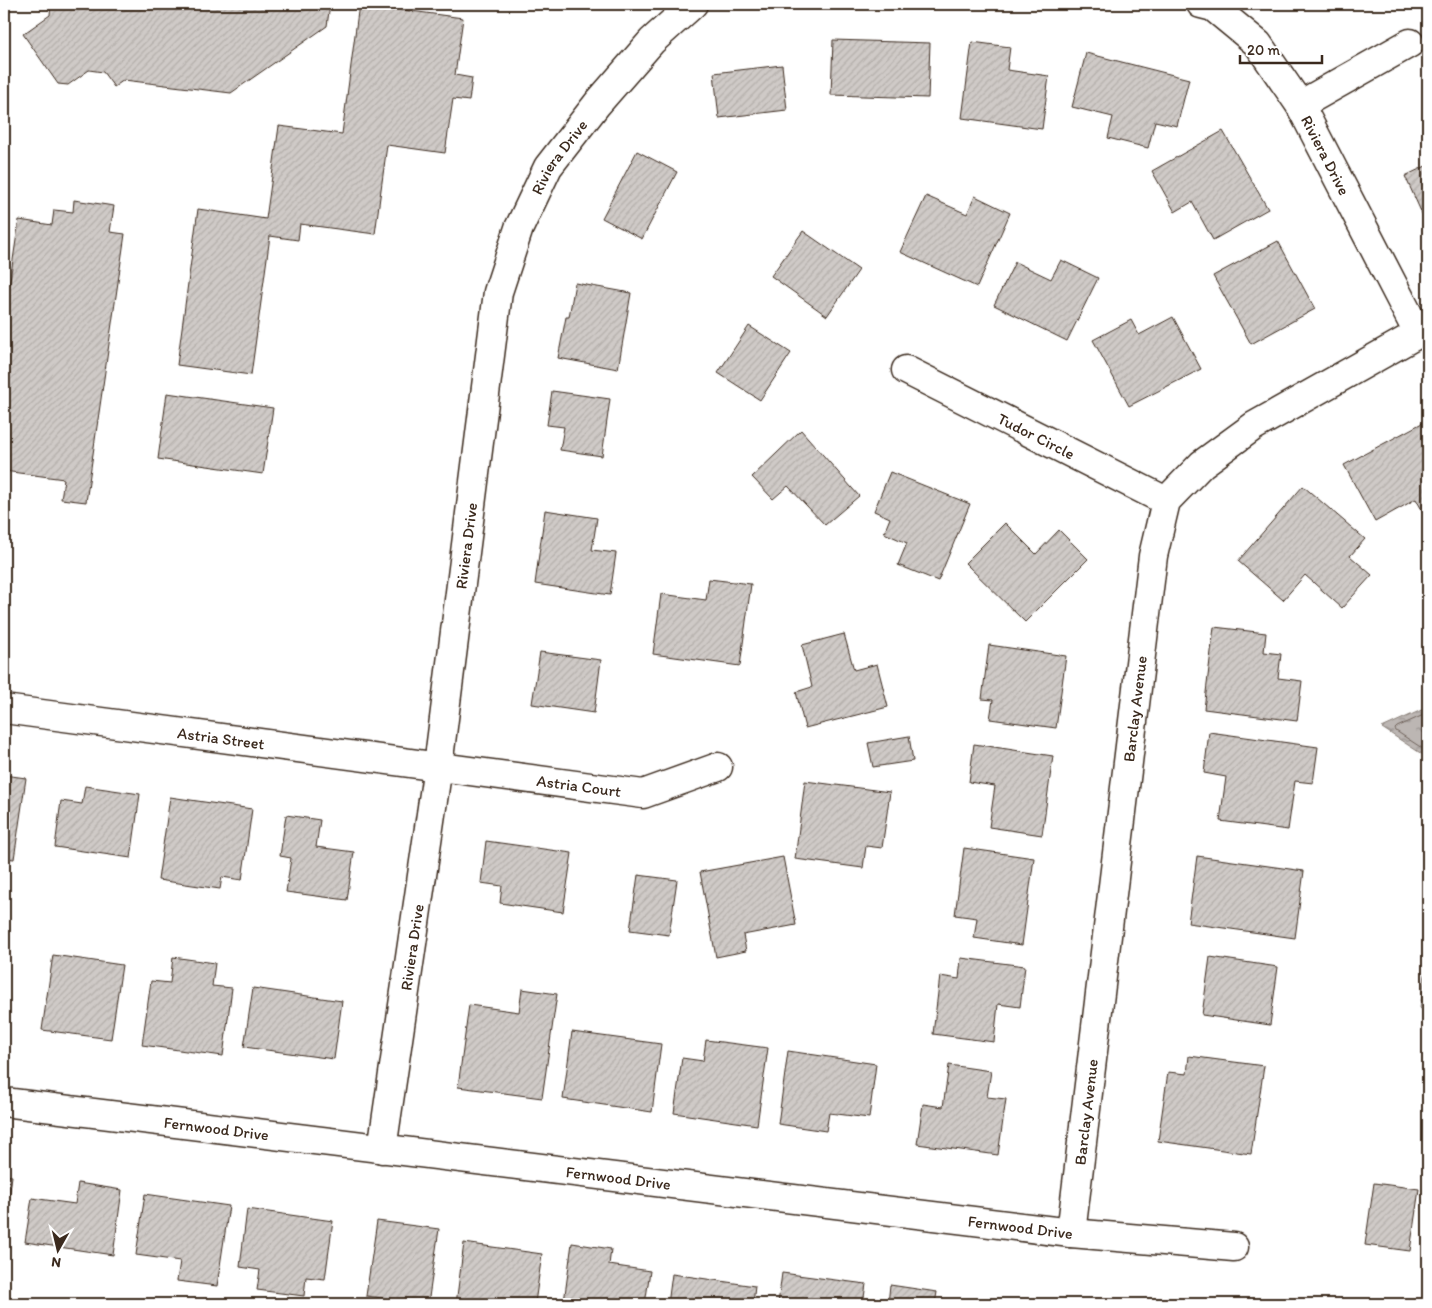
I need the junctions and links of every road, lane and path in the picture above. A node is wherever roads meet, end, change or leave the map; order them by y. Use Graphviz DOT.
graph roads {
  1 [pos="693,4"];
  2 [pos="1202,4"];
  3 [pos="1410,43"];
  4 [pos="1300,105"];
  5 [pos="1423,331"];
  6 [pos="906,370"];
  7 [pos="1166,501"];
  8 [pos="4,709"];
  9 [pos="438,766"];
  10 [pos="718,767"];
  11 [pos="4,1102"];
  12 [pos="382,1149"];
  13 [pos="1071,1233"];
  14 [pos="1234,1247"];
  1 -- 9 [label="street, Riviera Drive"];
  2 -- 4 [label="street, Riviera Drive"];
  3 -- 4 [label="street"];
  4 -- 5 [label="street, Riviera Drive"];
  5 -- 7 [label="street, Barclay Avenue"];
  6 -- 7 [label="street, Tudor Circle"];
  7 -- 13 [label="street, Barclay Avenue"];
  8 -- 9 [label="street, Astria Street"];
  9 -- 10 [label="street, Astria Court"];
  9 -- 12 [label="street, Riviera Drive"];
  11 -- 12 [label="street, Fernwood Drive"];
  12 -- 13 [label="street, Fernwood Drive"];
  13 -- 14 [label="street, Fernwood Drive"];
}
